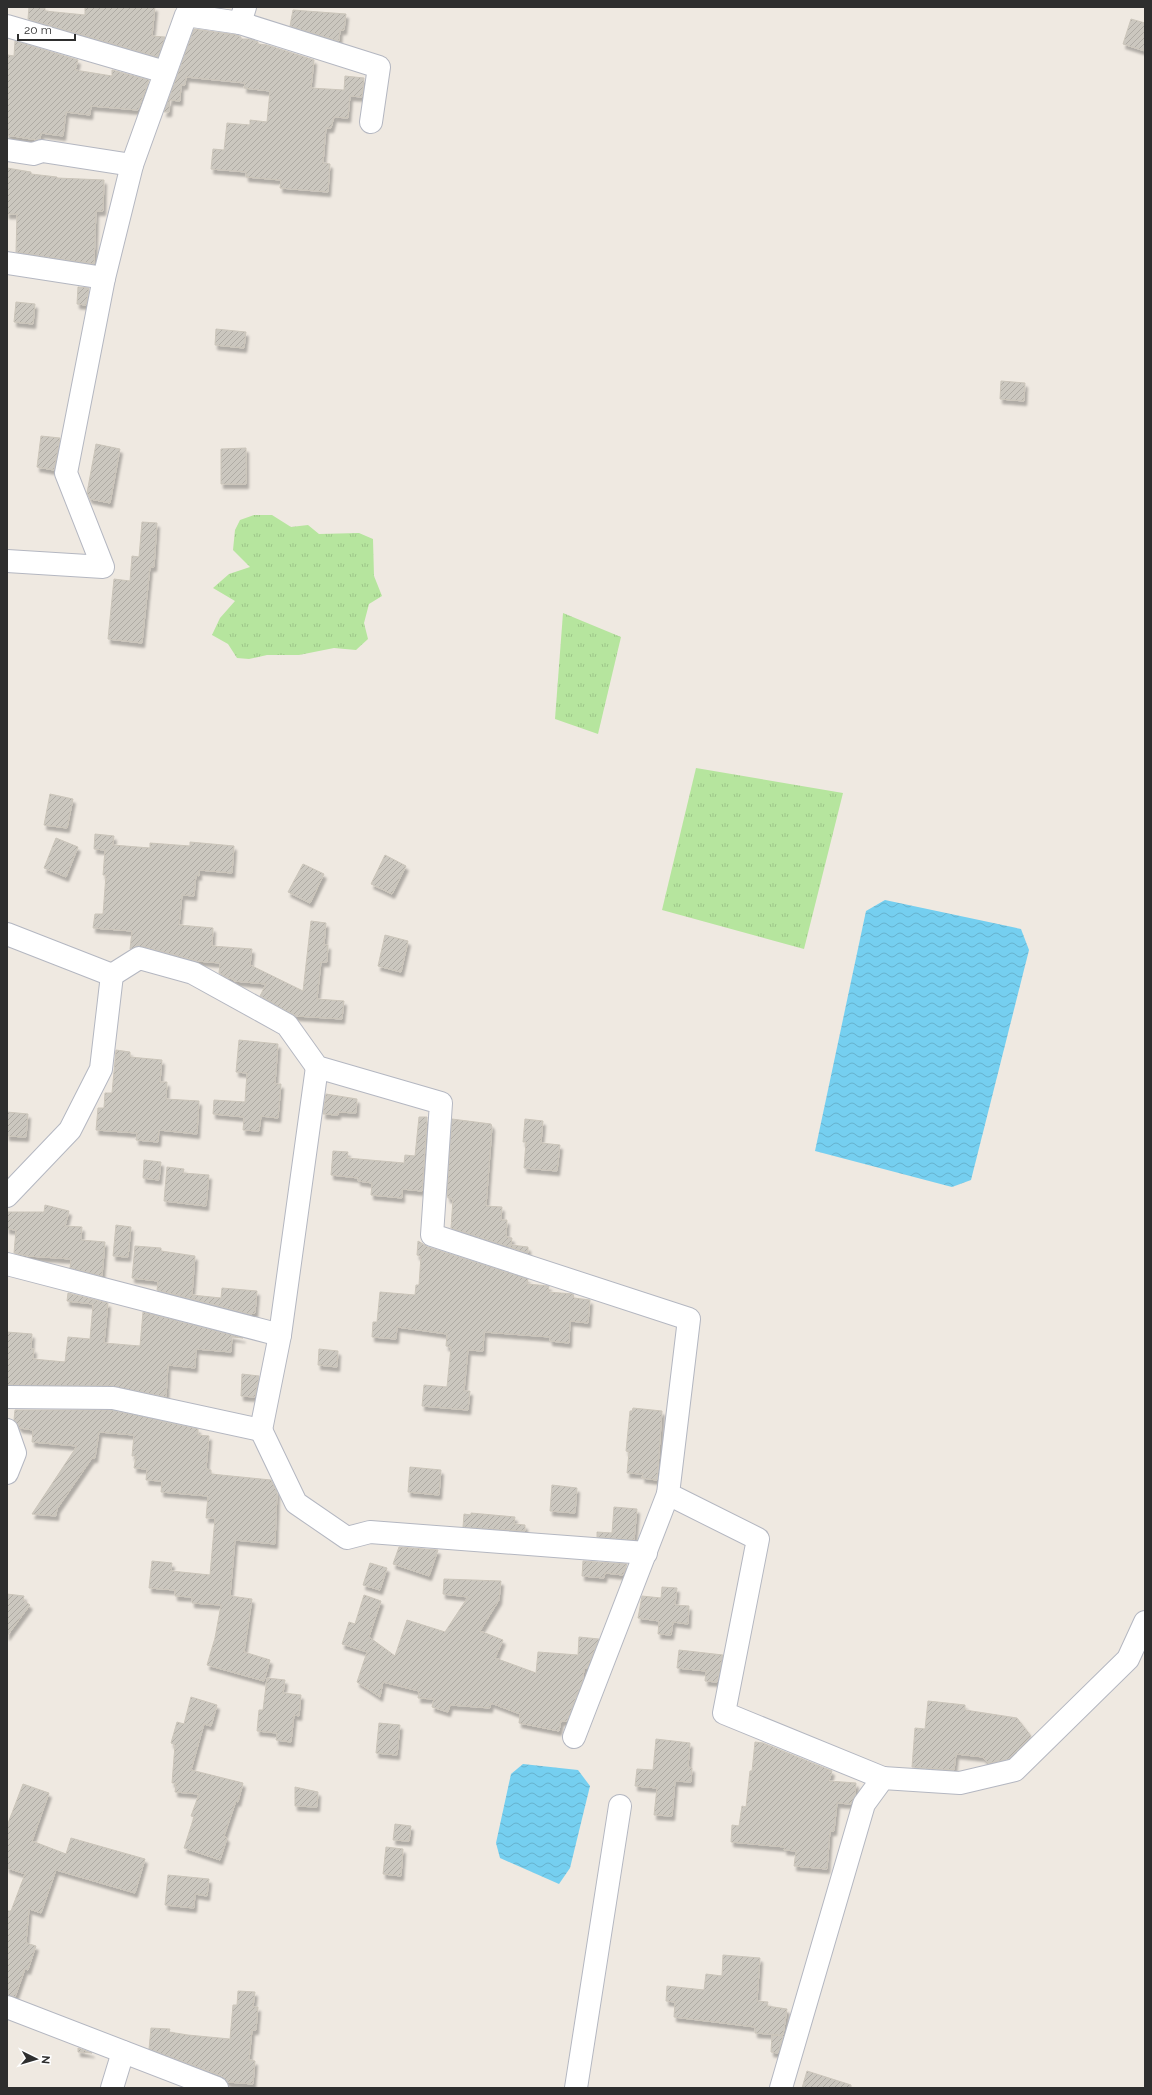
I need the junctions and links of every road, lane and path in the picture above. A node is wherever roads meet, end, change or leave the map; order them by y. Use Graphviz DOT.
graph roads {
  1 [pos="242,15"];
  2 [pos="7,26"];
  3 [pos="165,72"];
  4 [pos="371,122"];
  5 [pos="7,150"];
  6 [pos="132,165"];
  7 [pos="7,263"];
  8 [pos="104,278"];
  9 [pos="7,561"];
  10 [pos="7,934"];
  11 [pos="112,975"];
  12 [pos="317,1067"];
  13 [pos="7,1196"];
  14 [pos="7,1264"];
  15 [pos="280,1335"];
  16 [pos="7,1398"];
  17 [pos="7,1430"];
  18 [pos="261,1430"];
  19 [pos="7,1473"];
  20 [pos="668,1494"];
  21 [pos="646,1553"];
  22 [pos="1145,1622"];
  23 [pos="574,1738"];
  24 [pos="883,1778"];
  25 [pos="620,1806"];
  26 [pos="7,2007"];
  27 [pos="124,2052"];
  28 [pos="112,2088"];
  29 [pos="217,2088"];
  30 [pos="576,2088"];
  31 [pos="782,2088"];
  1 -- 3 [label="street"];
  1 -- 4 [label="street"];
  2 -- 3 [label="street"];
  3 -- 6 [label="street"];
  5 -- 6 [label="street"];
  6 -- 8 [label="street"];
  7 -- 8 [label="street"];
  8 -- 9 [label="street"];
  10 -- 11 [label="street"];
  11 -- 12 [label="street"];
  11 -- 13 [label="street"];
  12 -- 15 [label="street"];
  12 -- 20 [label="street"];
  14 -- 15 [label="street"];
  15 -- 18 [label="street"];
  16 -- 18 [label="street"];
  17 -- 19 [label="street"];
  18 -- 21 [label="street"];
  20 -- 21 [label="street"];
  20 -- 24 [label="street"];
  21 -- 23 [label="street"];
  22 -- 24 [label="street"];
  24 -- 31 [label="street"];
  25 -- 30 [label="street"];
  26 -- 27 [label="street"];
  27 -- 28 [label="street"];
  27 -- 29 [label="street"];
}
